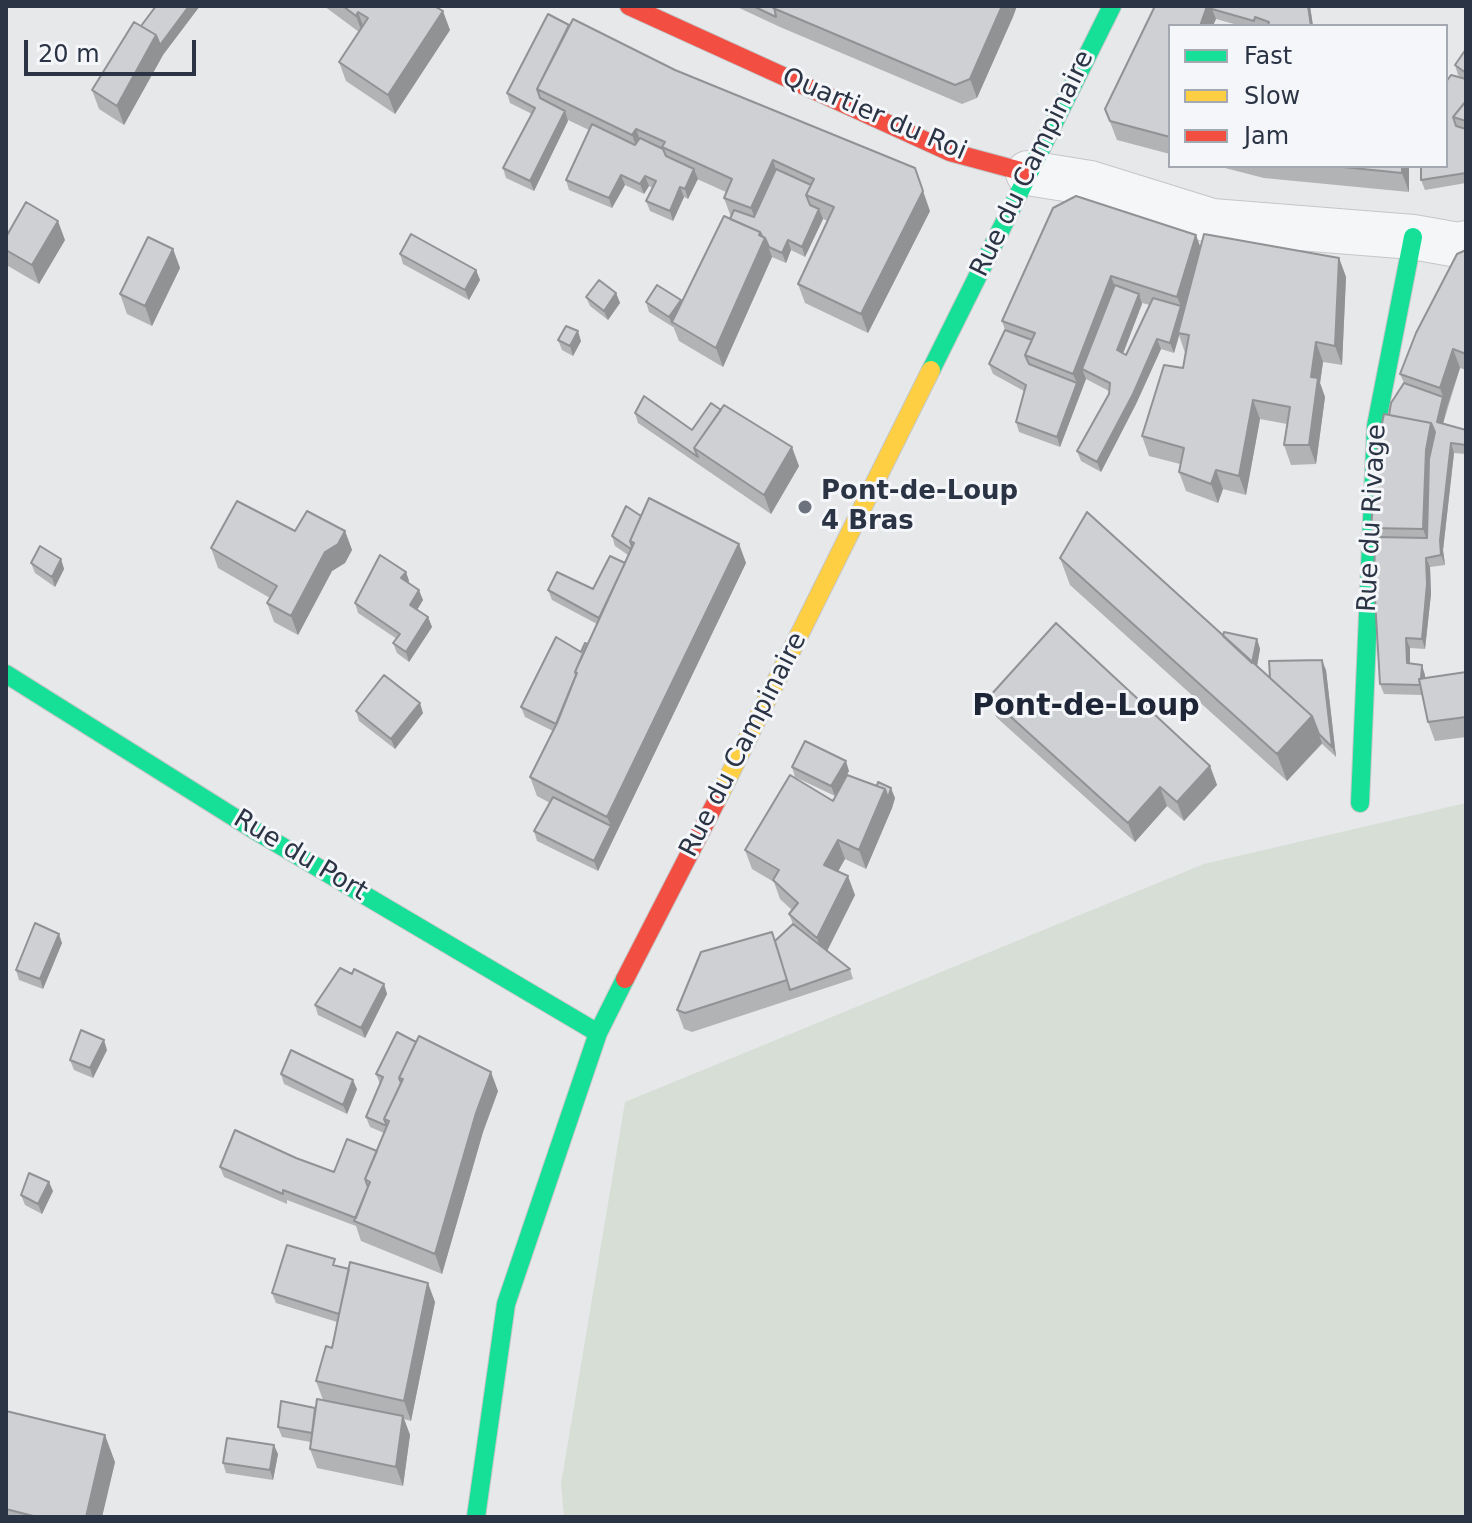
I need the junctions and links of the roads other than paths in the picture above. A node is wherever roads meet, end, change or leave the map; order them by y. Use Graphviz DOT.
graph roads {
  1 [pos="629,6"];
  2 [pos="1112,6"];
  3 [pos="1028,173"];
  4 [pos="1413,237"];
  5 [pos="1466,243"];
  6 [pos="6,674"];
  7 [pos="1360,803"];
  8 [pos="598,1033"];
  9 [pos="476,1517"];
  1 -- 3 [label="street, Quartier du Roi"];
  2 -- 3 [label="street, Rue du Campinaire"];
  3 -- 4 [label="street, Quartier du Roi"];
  3 -- 8 [label="street, Rue du Campinaire"];
  4 -- 5 [label="street, Quartier du Roi"];
  4 -- 7 [label="street, Rue du Rivage"];
  6 -- 8 [label="street, Rue du Port"];
  8 -- 9 [label="street, Rue du Campinaire"];
}
